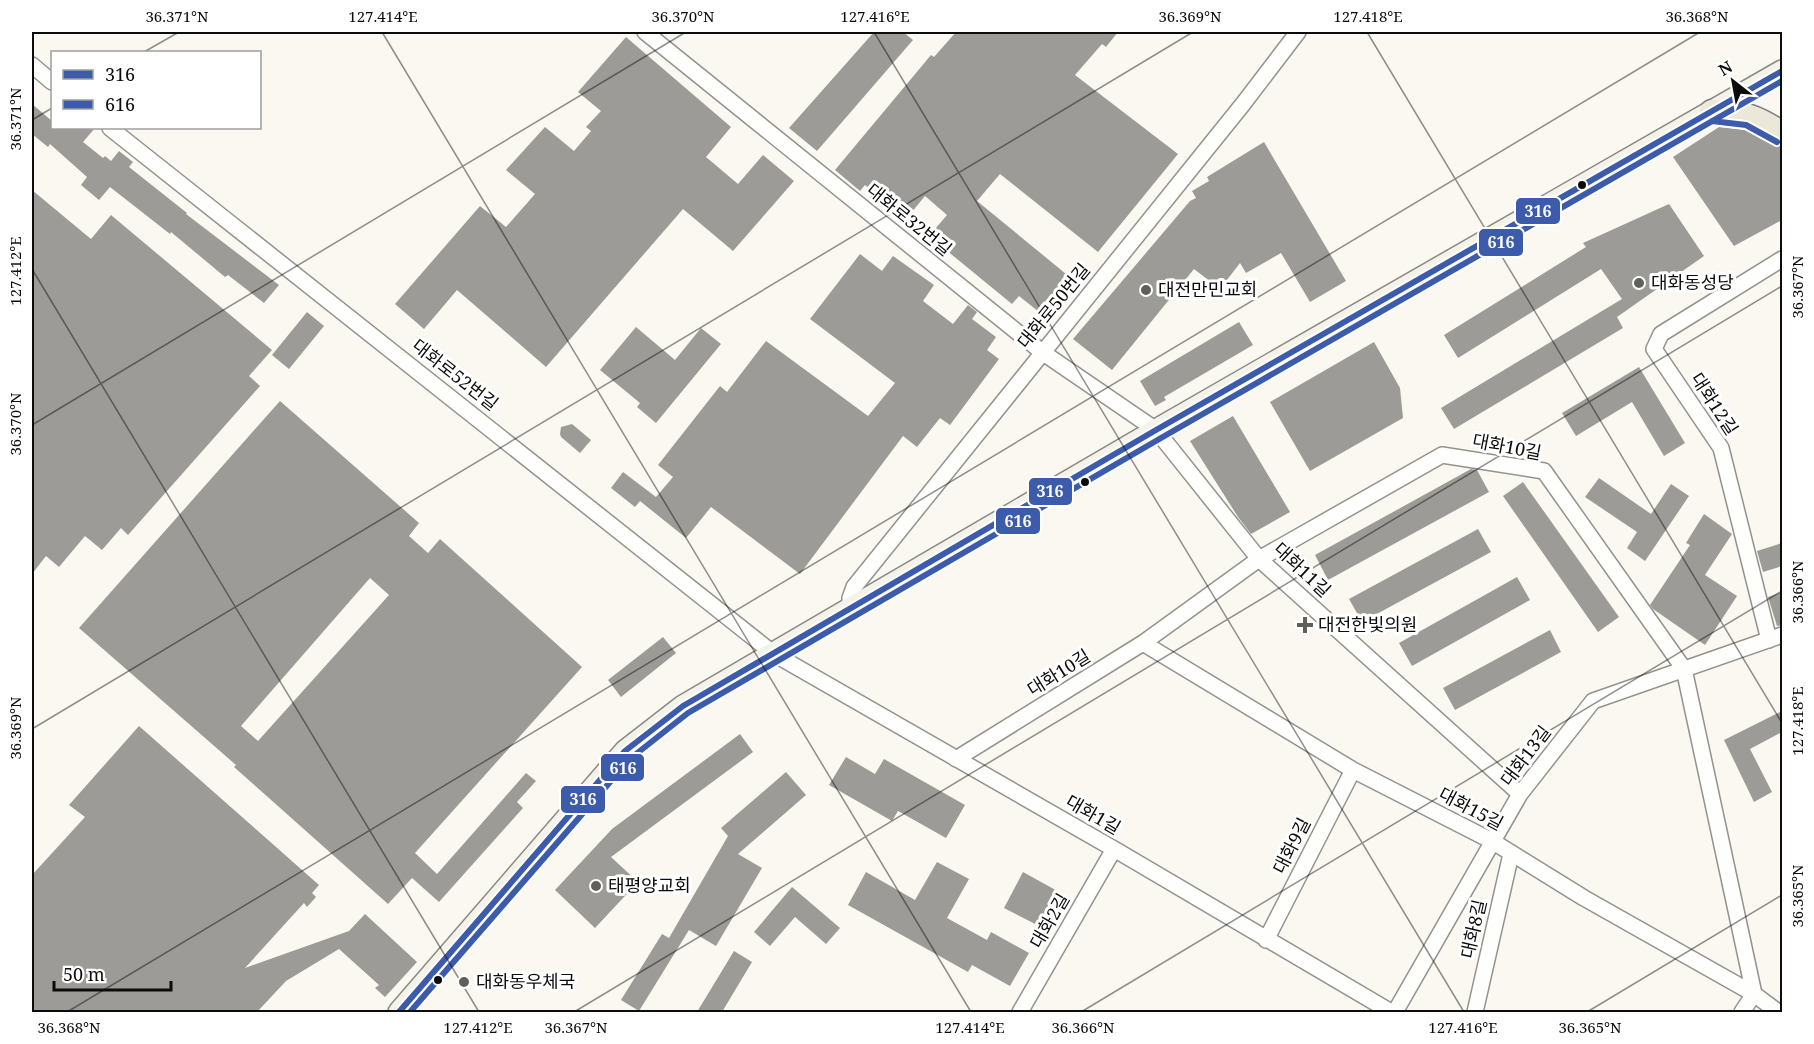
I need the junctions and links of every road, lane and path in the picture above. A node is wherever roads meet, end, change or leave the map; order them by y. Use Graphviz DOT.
graph roads {
  1 [pos="645,32"];
  2 [pos="1298,32"];
  3 [pos="32,65"];
  4 [pos="1782,71"];
  5 [pos="51,81"];
  6 [pos="1712,112"];
  7 [pos="111,129"];
  8 [pos="1782,134"];
  9 [pos="1782,259"];
  10 [pos="1042,352"];
  11 [pos="1156,430"];
  12 [pos="1259,559"];
  13 [pos="850,609"];
  14 [pos="1776,638"];
  15 [pos="1143,643"];
  16 [pos="774,654"];
  17 [pos="1684,669"];
  18 [pos="956,759"];
  19 [pos="1353,770"];
  20 [pos="1520,794"];
  21 [pos="1492,841"];
  22 [pos="1114,849"];
  23 [pos="1510,854"];
  24 [pos="1266,940"];
  25 [pos="1754,994"];
  26 [pos="399,1012"];
  27 [pos="1020,1012"];
  28 [pos="1391,1012"];
  29 [pos="1395,1012"];
  30 [pos="1475,1012"];
  31 [pos="1742,1012"];
  32 [pos="1778,1012"];
  1 -- 10 [label="street, 대화로32번길"];
  2 -- 10 [label="street, 대화로50번길"];
  3 -- 5 [label="street"];
  4 -- 6 [label="main road"];
  6 -- 8 [label="main road"];
  6 -- 11 [label="main road"];
  7 -- 16 [label="street, 대화로52번길"];
  9 -- 14 [label="street, 대화12길"];
  10 -- 11 [label="street, 대화로32번길"];
  10 -- 13 [label="street, 대화로50번길"];
  11 -- 12 [label="street, 대화11길"];
  11 -- 13 [label="main road"];
  12 -- 15 [label="street, 대화10길"];
  12 -- 17 [label="street, 대화10길"];
  12 -- 20 [label="street, 대화11길"];
  13 -- 16 [label="main road"];
  14 -- 17 [label="street, 대화13길"];
  15 -- 18 [label="street, 대화10길"];
  15 -- 19 [label="street, 대화15길"];
  16 -- 18 [label="street, 대화1길"];
  16 -- 26 [label="main road"];
  17 -- 20 [label="street, 대화13길"];
  17 -- 25 [label="street, 대화10길"];
  18 -- 22 [label="street, 대화1길"];
  19 -- 21 [label="street, 대화15길"];
  19 -- 24 [label="street, 대화9길"];
  20 -- 21 [label="street, 대화13길"];
  21 -- 23 [label="street, 대화15길"];
  21 -- 29 [label="street, 대화13길"];
  22 -- 24 [label="street, 대화1길"];
  22 -- 27 [label="street, 대화2길"];
  23 -- 25 [label="street, 대화15길"];
  23 -- 30 [label="street, 대화8길"];
  24 -- 28 [label="street, 대화1길"];
  25 -- 31 [label="street"];
  25 -- 32 [label="street, 대화15길"];
}
